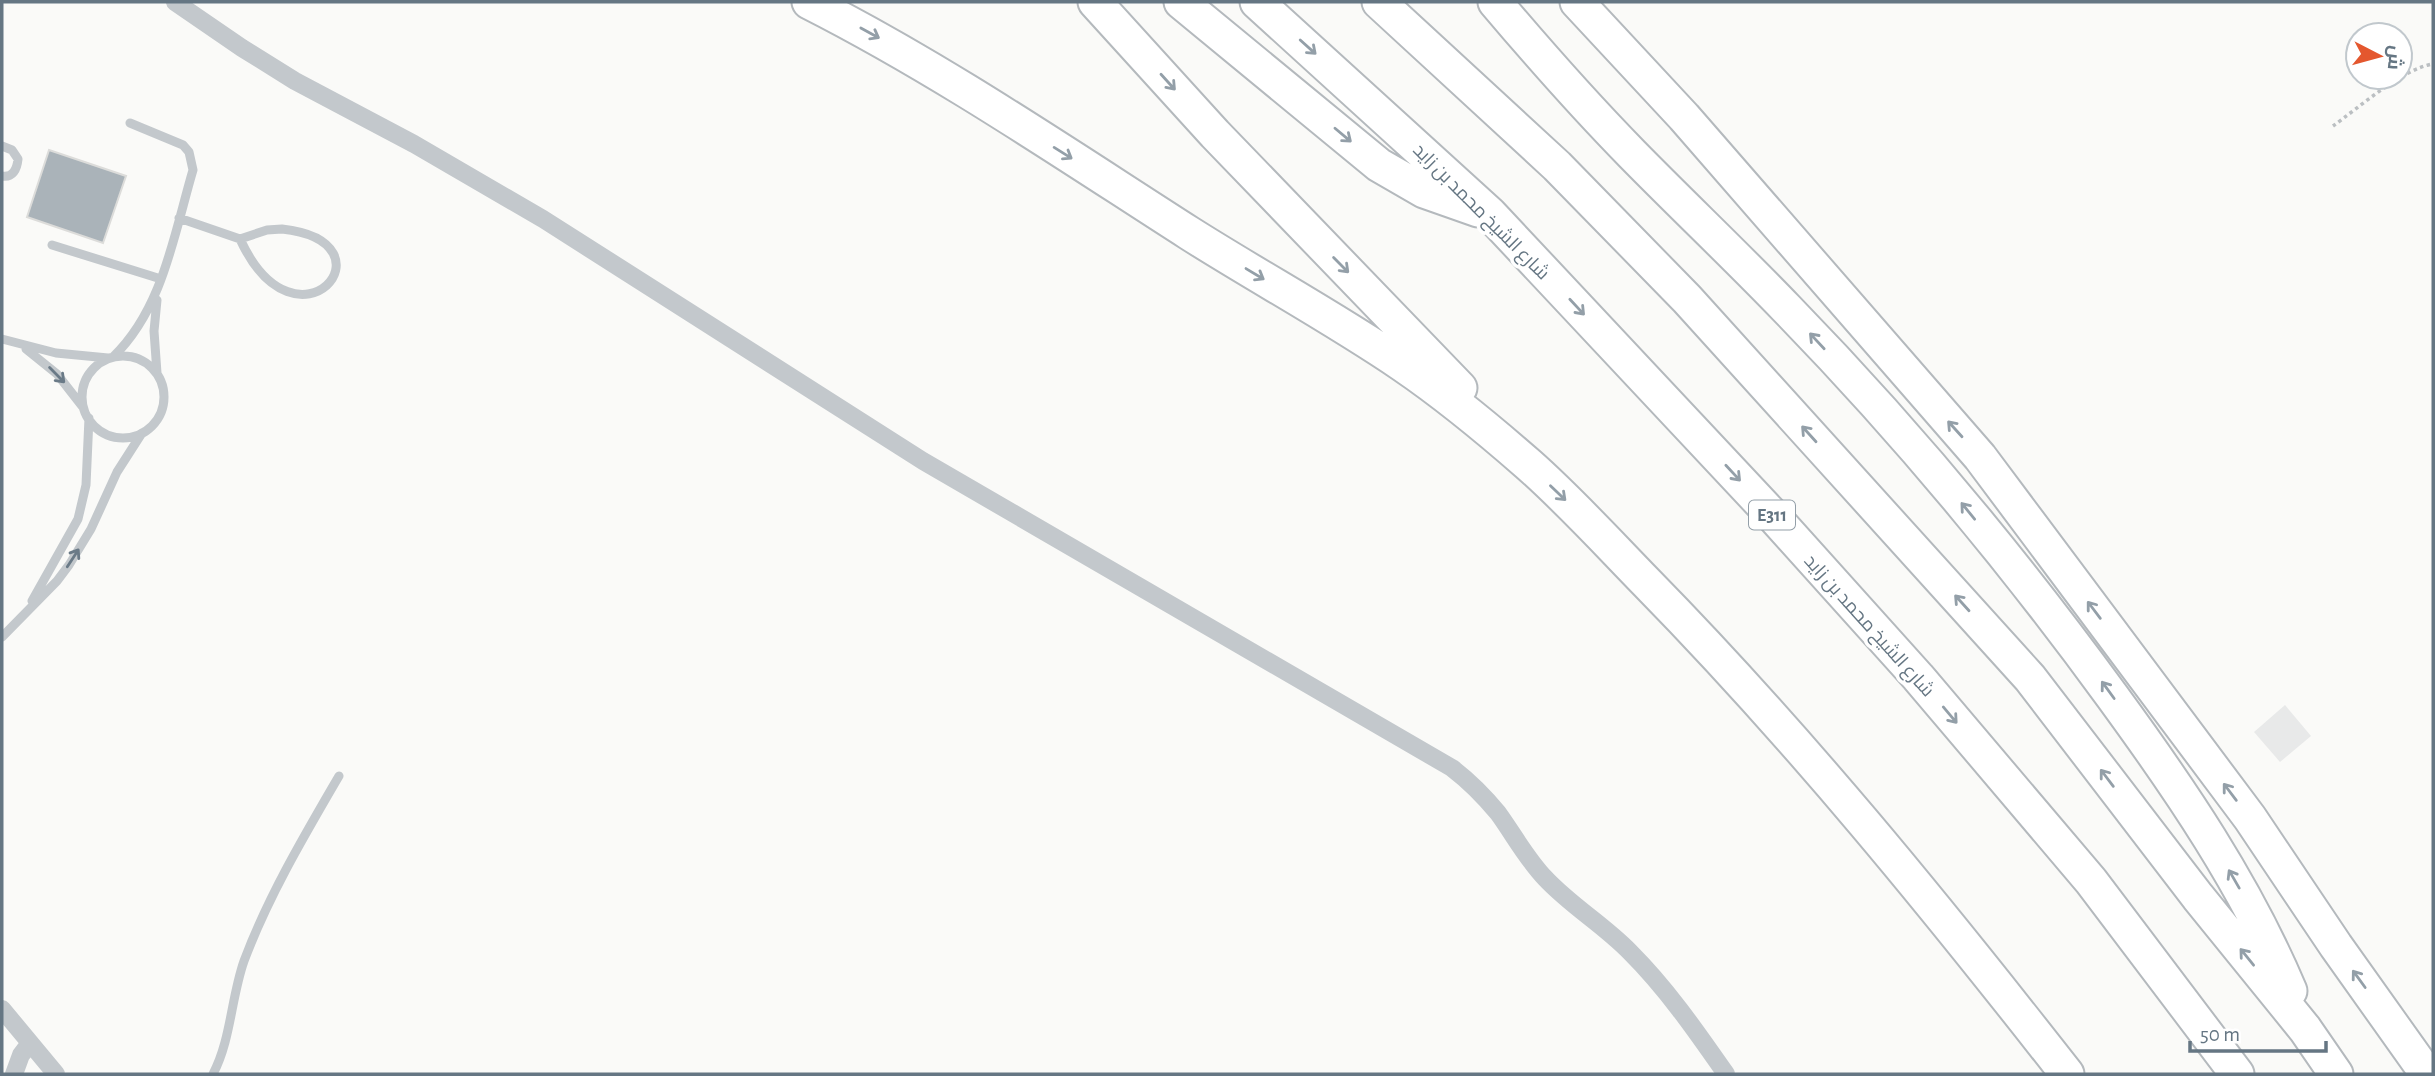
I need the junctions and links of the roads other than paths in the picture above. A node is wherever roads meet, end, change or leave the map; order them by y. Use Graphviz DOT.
graph roads {
  1 [pos="175,2"];
  2 [pos="809,2"];
  3 [pos="1095,2"];
  4 [pos="1181,2"];
  5 [pos="1257,2"];
  6 [pos="1379,2"];
  7 [pos="1495,2"];
  8 [pos="1577,2"];
  9 [pos="131,123"];
  10 [pos="2,146"];
  11 [pos="2,176"];
  12 [pos="1490,214"];
  13 [pos="179,218"];
  14 [pos="240,239"];
  15 [pos="52,245"];
  16 [pos="161,279"];
  17 [pos="2,340"];
  18 [pos="22,346"];
  19 [pos="111,358"];
  20 [pos="158,374"];
  21 [pos="87,414"];
  22 [pos="142,433"];
  23 [pos="1532,467"];
  24 [pos="28,609"];
  25 [pos="2,637"];
  26 [pos="339,776"];
  27 [pos="2,1009"];
  28 [pos="2305,1029"];
  29 [pos="30,1043"];
  30 [pos="14,1074"];
  31 [pos="56,1074"];
  32 [pos="213,1074"];
  33 [pos="1726,1074"];
  34 [pos="2067,1074"];
  35 [pos="2237,1074"];
  36 [pos="2336,1074"];
  37 [pos="2427,1074"];
  1 -- 33 [label="street"];
  2 -- 23 [label="highway, one-way"];
  3 -- 23 [label="highway, one-way"];
  4 -- 12 [label="highway, one-way"];
  5 -- 12 [label="highway, شارع الشيخ محمد بن زايد / E311, one-way"];
  28 -- 6 [label="highway, one-way"];
  28 -- 7 [label="highway, one-way"];
  37 -- 8 [label="highway, one-way"];
  9 -- 13 [label="lane"];
  10 -- 11 [label="lane"];
  12 -- 35 [label="highway, شارع الشيخ محمد بن زايد / E311, one-way"];
  13 -- 14 [label="lane"];
  13 -- 16 [label="lane"];
  14 -- 14 [label="lane"];
  15 -- 16 [label="lane"];
  16 -- 19 [label="lane"];
  16 -- 20 [label="lane"];
  17 -- 18 [label="lane"];
  18 -- 19 [label="lane"];
  18 -- 21 [label="lane, one-way"];
  19 -- 20 [label="lane"];
  19 -- 21 [label="lane"];
  20 -- 22 [label="lane"];
  21 -- 22 [label="lane"];
  21 -- 24 [label="lane"];
  24 -- 22 [label="lane, one-way"];
  23 -- 34 [label="highway, one-way"];
  24 -- 25 [label="lane"];
  26 -- 32 [label="lane"];
  27 -- 29 [label="street"];
  28 -- 36 [label="highway"];
  29 -- 30 [label="street"];
  29 -- 31 [label="street"];
}
